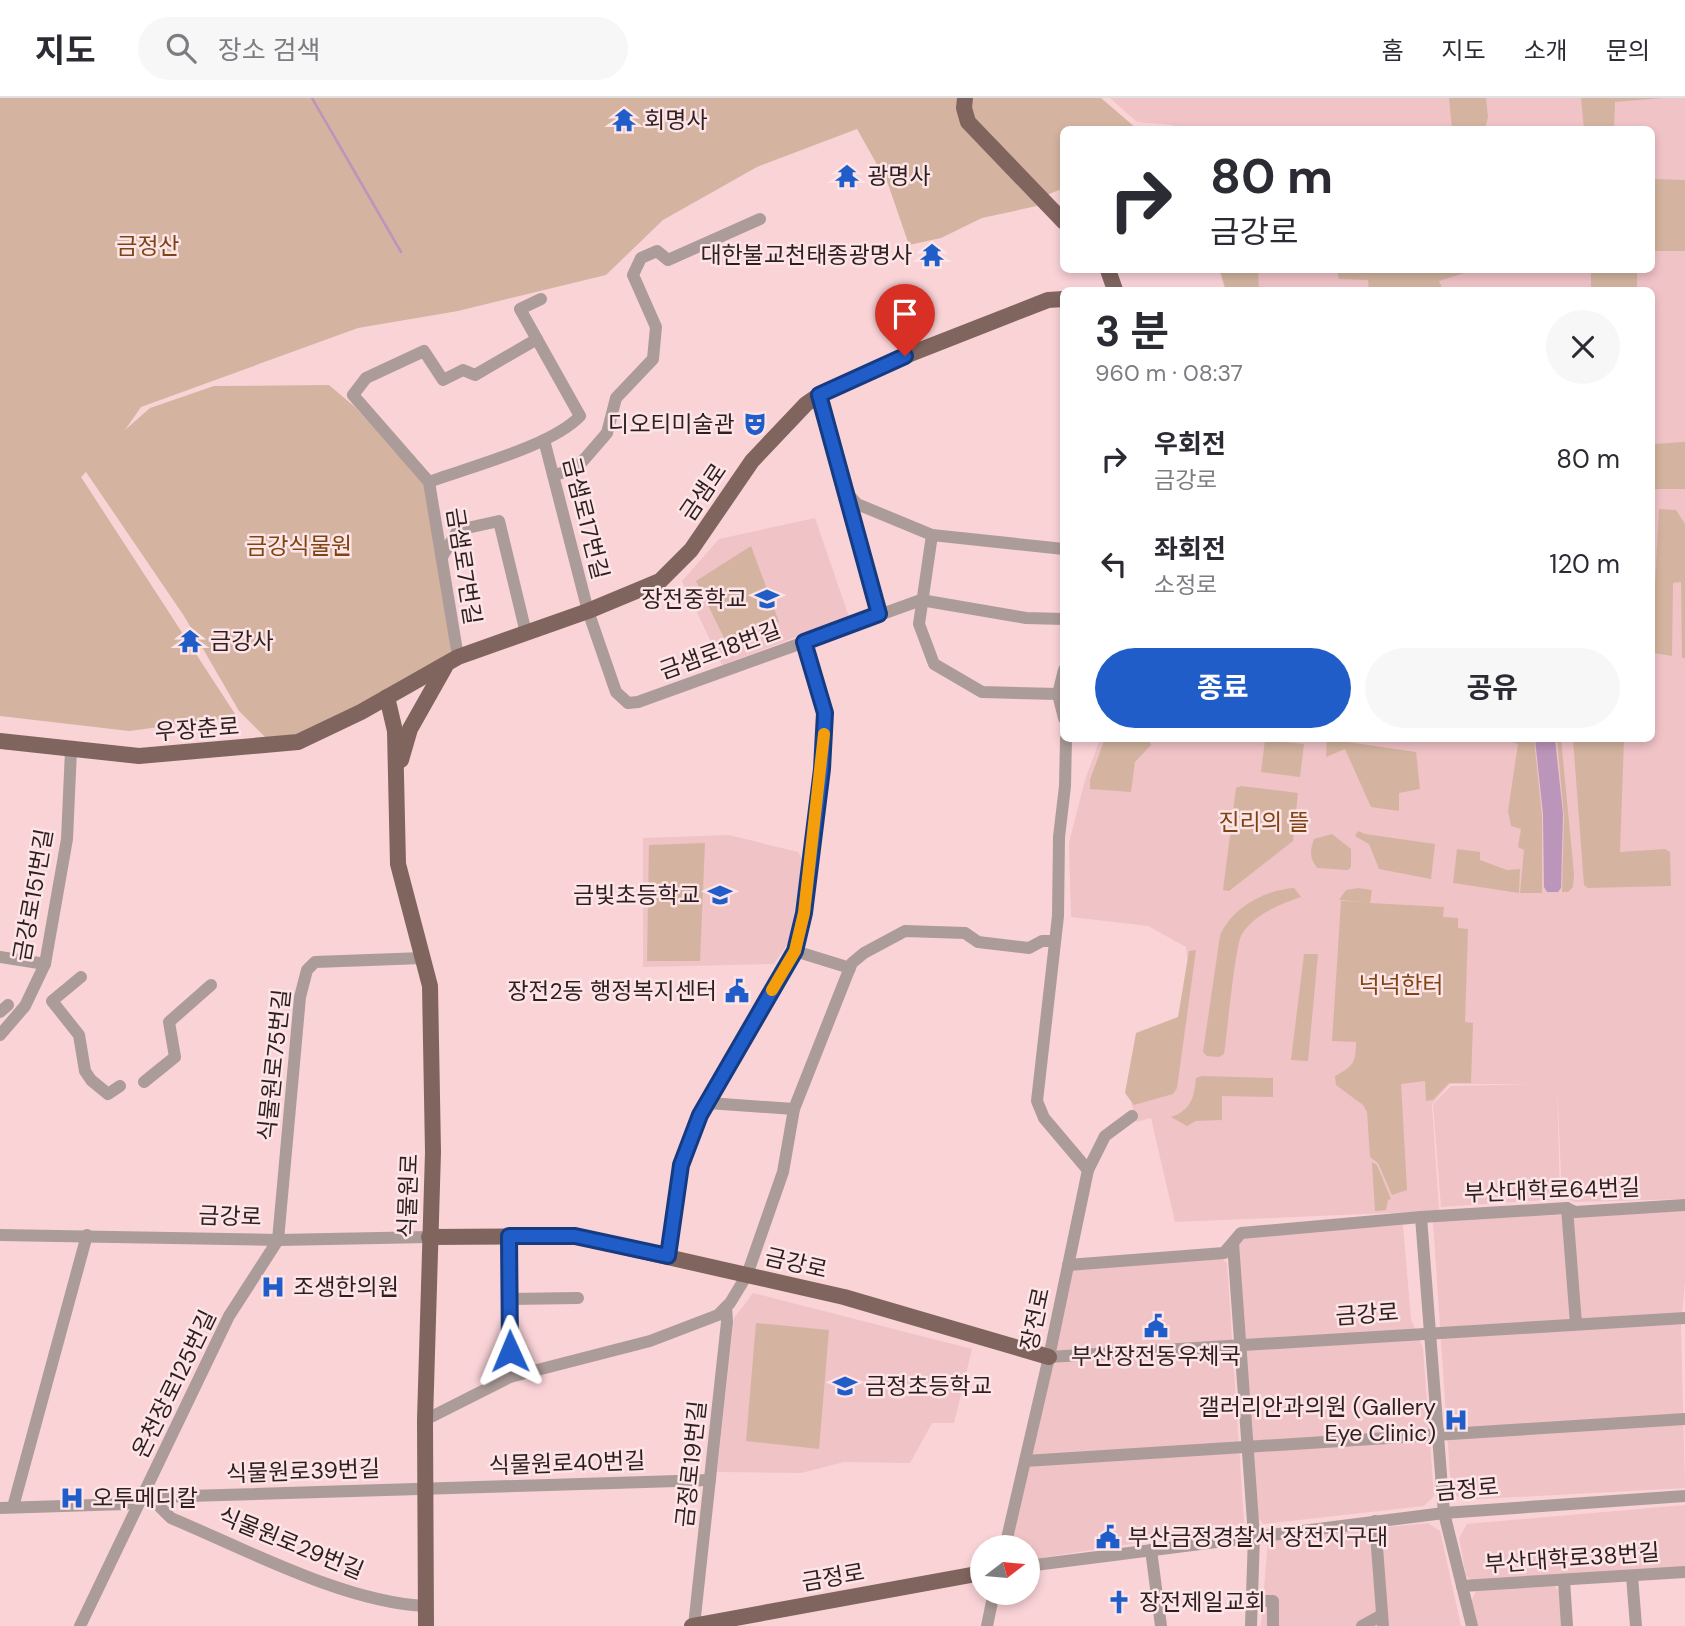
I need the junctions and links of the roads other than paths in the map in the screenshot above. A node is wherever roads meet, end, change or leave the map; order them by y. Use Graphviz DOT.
graph roads {
  1 [pos="965,98"];
  2 [pos="1060,218"];
  3 [pos="760,219"];
  4 [pos="541,299"];
  5 [pos="1060,299"];
  6 [pos="537,339"];
  7 [pos="819,395"];
  8 [pos="544,440"];
  9 [pos="553,475"];
  10 [pos="429,482"];
  11 [pos="847,493"];
  12 [pos="932,535"];
  13 [pos="1060,549"];
  14 [pos="442,557"];
  15 [pos="921,600"];
  16 [pos="588,611"];
  17 [pos="879,614"];
  18 [pos="1060,619"];
  19 [pos="526,633"];
  20 [pos="804,642"];
  21 [pos="452,661"];
  22 [pos="1060,686"];
  23 [pos="1058,694"];
  24 [pos="387,697"];
  25 [pos="1060,702"];
  26 [pos="0,741"];
  27 [pos="1066,742"];
  28 [pos="71,750"];
  29 [pos="397,772"];
  30 [pos="1055,941"];
  31 [pos="795,951"];
  32 [pos="0,957"];
  33 [pos="422,958"];
  34 [pos="45,964"];
  35 [pos="850,968"];
  36 [pos="82,977"];
  37 [pos="211,985"];
  38 [pos="0,1035"];
  39 [pos="144,1082"];
  40 [pos="120,1086"];
  41 [pos="708,1103"];
  42 [pos="794,1109"];
  43 [pos="1132,1116"];
  44 [pos="1088,1170"];
  45 [pos="1685,1205"];
  46 [pos="1567,1208"];
  47 [pos="1421,1217"];
  48 [pos="0,1235"];
  49 [pos="87,1236"];
  50 [pos="509,1236"];
  51 [pos="429,1237"];
  52 [pos="278,1240"];
  53 [pos="1233,1243"];
  54 [pos="668,1256"];
  55 [pos="1068,1265"];
  56 [pos="747,1275"];
  57 [pos="578,1298"];
  58 [pos="510,1299"];
  59 [pos="726,1307"];
  60 [pos="1685,1318"];
  61 [pos="1576,1324"];
  62 [pos="1431,1333"];
  63 [pos="1240,1345"];
  64 [pos="1049,1357"];
  65 [pos="510,1377"];
  66 [pos="1685,1419"];
  67 [pos="425,1420"];
  68 [pos="1438,1436"];
  69 [pos="1248,1447"];
  70 [pos="1026,1461"];
  71 [pos="710,1480"];
  72 [pos="425,1488"];
  73 [pos="1685,1496"];
  74 [pos="146,1499"];
  75 [pos="7,1508"];
  76 [pos="1444,1513"];
  77 [pos="1375,1521"];
  78 [pos="1008,1535"];
  79 [pos="1254,1536"];
  80 [pos="1151,1550"];
  81 [pos="1040,1564"];
  82 [pos="1685,1573"];
  83 [pos="970,1575"];
  84 [pos="1632,1576"];
  85 [pos="1564,1580"];
  86 [pos="1462,1586"];
  87 [pos="1252,1601"];
  88 [pos="991,1605"];
  89 [pos="426,1606"];
  90 [pos="1383,1620"];
  91 [pos="80,1626"];
  92 [pos="426,1626"];
  93 [pos="693,1626"];
  94 [pos="987,1626"];
  95 [pos="1161,1626"];
  96 [pos="1251,1626"];
  97 [pos="1273,1626"];
  98 [pos="1362,1626"];
  99 [pos="1472,1626"];
  100 [pos="1567,1626"];
  101 [pos="1636,1626"];
  1 -- 2 [label="main road"];
  3 -- 9 [label="street"];
  4 -- 6 [label="street, 금샘로17번길"];
  5 -- 7 [label="main road, 금샘로"];
  6 -- 8 [label="street, 금샘로17번길"];
  6 -- 10 [label="street, 금샘로7번길"];
  7 -- 11 [label="street"];
  7 -- 16 [label="main road, 금샘로"];
  8 -- 9 [label="street, 금샘로17번길"];
  8 -- 10 [label="street, 금샘로7번길"];
  9 -- 16 [label="street, 금샘로17번길"];
  10 -- 14 [label="street, 금샘로7번길"];
  11 -- 12 [label="street"];
  11 -- 17 [label="street"];
  12 -- 13 [label="street"];
  12 -- 15 [label="street"];
  14 -- 19 [label="street"];
  14 -- 21 [label="street, 금샘로7번길"];
  15 -- 17 [label="street, 금샘로18번길"];
  15 -- 18 [label="street, 금샘로18번길"];
  15 -- 23 [label="street"];
  16 -- 19 [label="main road, 금샘로"];
  16 -- 20 [label="street, 금샘로18번길"];
  17 -- 20 [label="street, 금샘로18번길"];
  19 -- 21 [label="main road, 금샘로"];
  20 -- 31 [label="street"];
  21 -- 24 [label="main road, 금샘로"];
  21 -- 29 [label="main road, 식물원로"];
  22 -- 23 [label="street"];
  23 -- 25 [label="street"];
  24 -- 28 [label="main road, 우장춘로"];
  24 -- 29 [label="main road, 식물원로"];
  26 -- 28 [label="main road, 우장춘로"];
  27 -- 30 [label="street"];
  28 -- 34 [label="street, 금강로151번길"];
  29 -- 33 [label="main road, 식물원로"];
  30 -- 35 [label="street"];
  30 -- 44 [label="street"];
  31 -- 35 [label="street"];
  31 -- 41 [label="street"];
  32 -- 34 [label="street"];
  33 -- 51 [label="main road, 식물원로"];
  33 -- 52 [label="street, 식물원로75번길"];
  34 -- 38 [label="street, 금강로151번길"];
  35 -- 42 [label="street"];
  36 -- 40 [label="street"];
  37 -- 39 [label="street"];
  41 -- 42 [label="street"];
  41 -- 54 [label="street"];
  42 -- 56 [label="street"];
  43 -- 44 [label="street, 장전로"];
  44 -- 55 [label="street, 장전로"];
  45 -- 46 [label="street, 부산대학로64번길"];
  46 -- 47 [label="street, 부산대학로64번길"];
  46 -- 61 [label="street"];
  47 -- 53 [label="street, 부산대학로64번길"];
  47 -- 62 [label="street"];
  48 -- 49 [label="street, 금강로"];
  49 -- 52 [label="street, 금강로"];
  49 -- 75 [label="street"];
  50 -- 51 [label="main road, 금강로"];
  50 -- 54 [label="main road, 금강로"];
  50 -- 58 [label="street"];
  51 -- 52 [label="street, 금강로"];
  51 -- 67 [label="main road, 식물원로"];
  52 -- 74 [label="street, 온천장로125번길"];
  53 -- 55 [label="street, 부산대학로64번길"];
  53 -- 63 [label="street"];
  54 -- 56 [label="main road, 금강로"];
  55 -- 64 [label="street, 장전로"];
  56 -- 59 [label="street"];
  56 -- 64 [label="main road, 금강로"];
  57 -- 58 [label="street"];
  58 -- 65 [label="street"];
  59 -- 65 [label="street"];
  59 -- 71 [label="street, 금정로19번길"];
  60 -- 61 [label="street, 금강로"];
  61 -- 62 [label="street, 금강로"];
  62 -- 63 [label="street, 금강로"];
  62 -- 68 [label="street"];
  63 -- 64 [label="street, 금강로"];
  63 -- 69 [label="street"];
  64 -- 70 [label="street, 장전로"];
  65 -- 67 [label="street"];
  66 -- 68 [label="street"];
  67 -- 72 [label="main road, 식물원로"];
  68 -- 69 [label="street"];
  68 -- 76 [label="street"];
  69 -- 70 [label="street"];
  69 -- 79 [label="street"];
  70 -- 78 [label="street, 장전로"];
  71 -- 72 [label="street, 식물원로40번길"];
  71 -- 93 [label="street, 금정로19번길"];
  72 -- 74 [label="street, 식물원로39번길"];
  72 -- 89 [label="main road, 식물원로"];
  73 -- 76 [label="street, 금정로"];
  74 -- 75 [label="street, 식물원로39번길"];
  74 -- 89 [label="street, 식물원로29번길"];
  74 -- 91 [label="street, 온천장로125번길"];
  76 -- 77 [label="street, 금정로"];
  76 -- 86 [label="street"];
  77 -- 79 [label="street, 금정로"];
  77 -- 90 [label="street"];
  79 -- 80 [label="street, 금정로"];
  79 -- 87 [label="street"];
  80 -- 81 [label="street, 금정로"];
  80 -- 95 [label="street"];
  82 -- 84 [label="street, 부산대학로38번길"];
  83 -- 93 [label="main road, 금정로"];
  84 -- 85 [label="street, 부산대학로38번길"];
  84 -- 101 [label="street"];
  85 -- 86 [label="street, 부산대학로38번길"];
  85 -- 100 [label="street"];
  86 -- 99 [label="street"];
  87 -- 96 [label="street"];
  87 -- 97 [label="street"];
  88 -- 94 [label="street"];
  89 -- 92 [label="main road, 식물원로"];
  90 -- 98 [label="street"];
}
